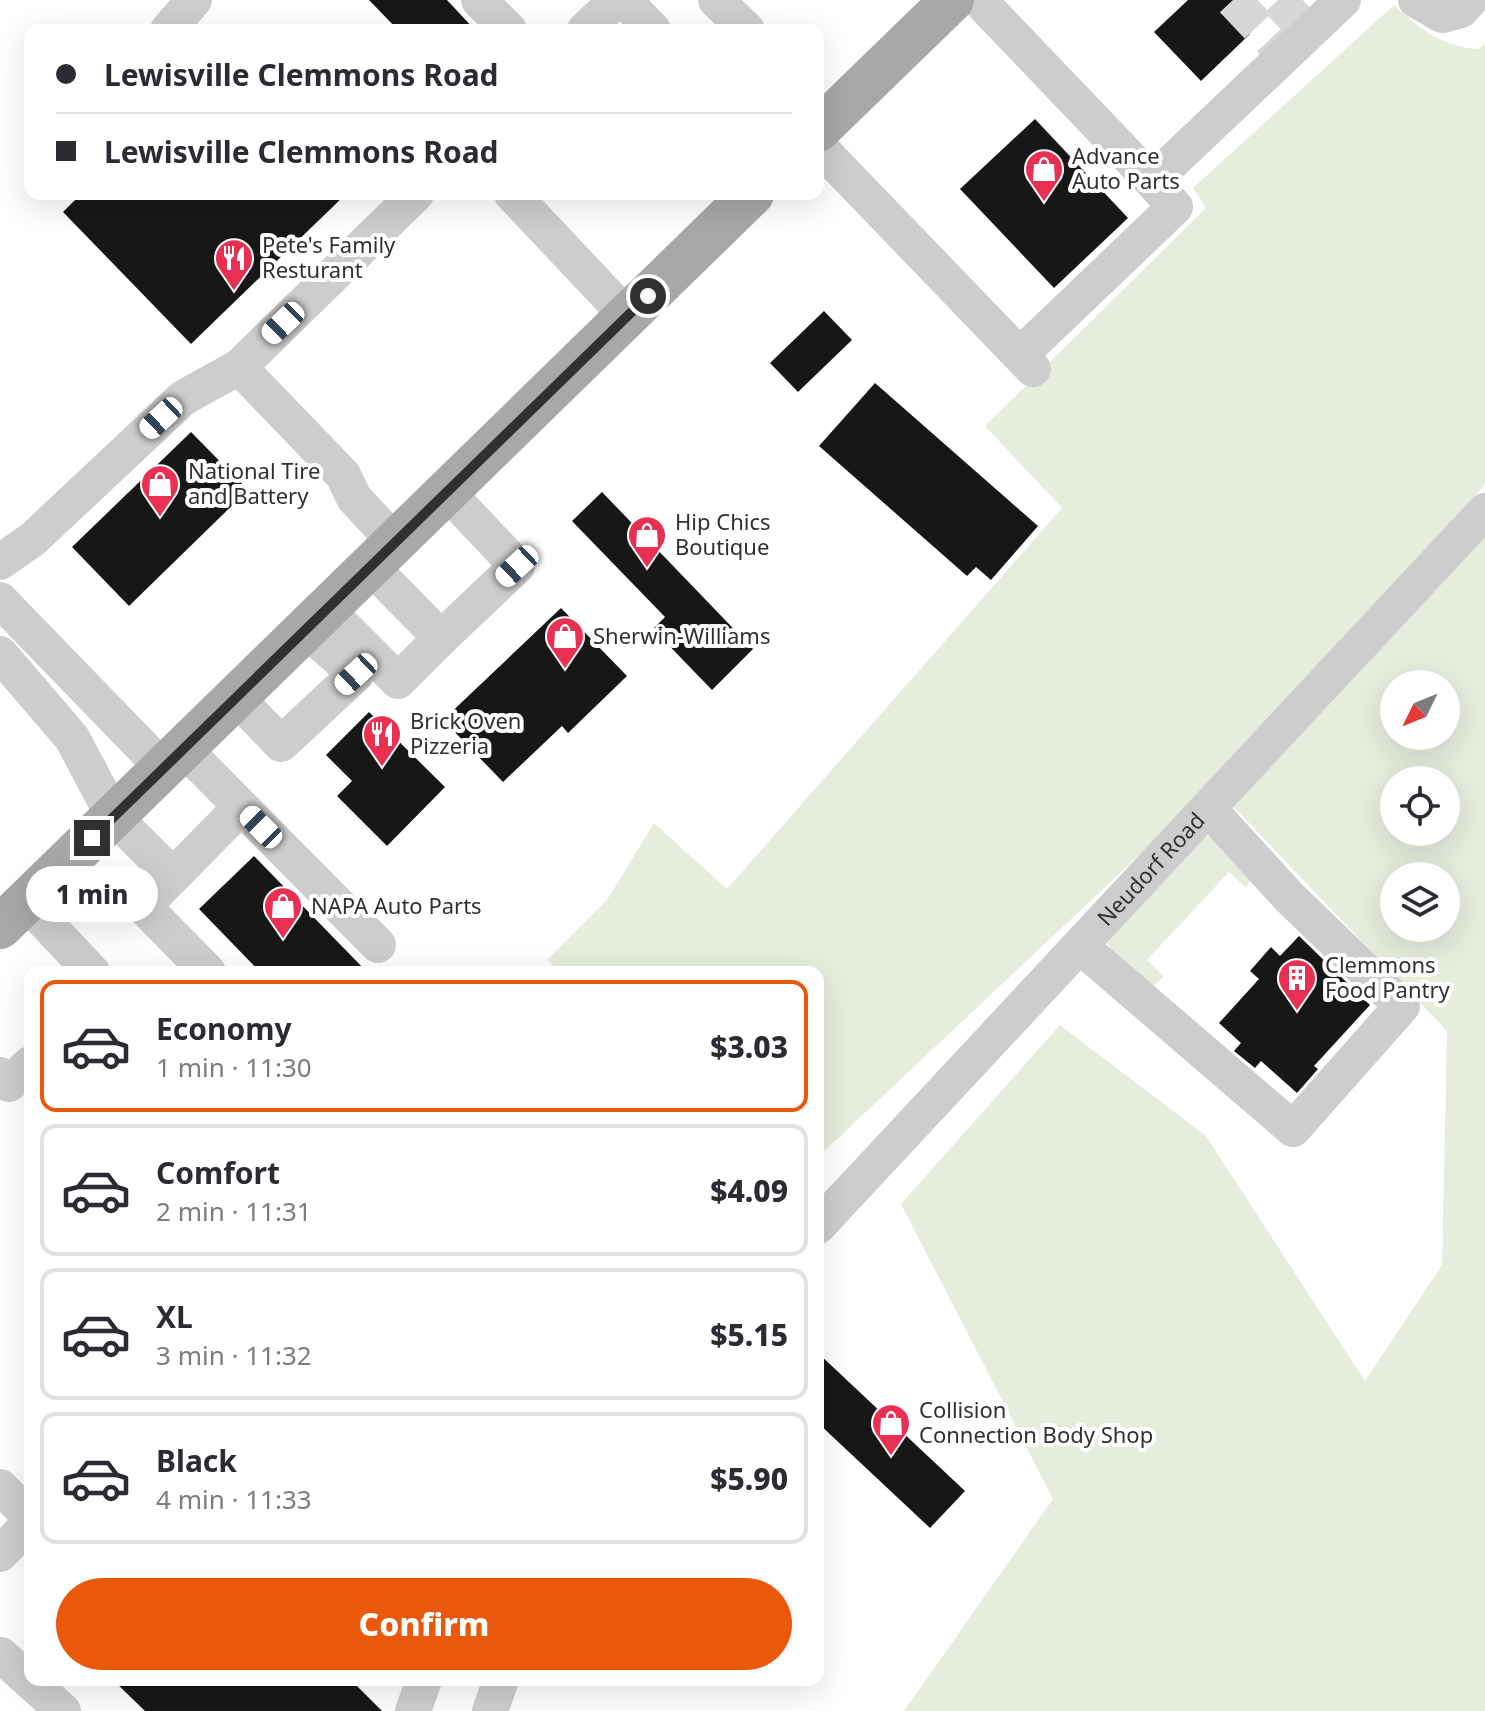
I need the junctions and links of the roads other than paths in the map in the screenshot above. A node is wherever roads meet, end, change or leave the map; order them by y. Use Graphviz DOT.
graph roads {
  1 [pos="194,0"];
  2 [pos="479,0"];
  3 [pos="616,0"];
  4 [pos="624,0"];
  5 [pos="952,0"];
  6 [pos="979,0"];
  7 [pos="1343,0"];
  8 [pos="1416,0"];
  9 [pos="1470,0"];
  10 [pos="173,24"];
  11 [pos="503,24"];
  12 [pos="591,24"];
  13 [pos="647,24"];
  14 [pos="824,121"];
  15 [pos="824,125"];
  16 [pos="1152,181"];
  17 [pos="410,200"];
  18 [pos="518,200"];
  19 [pos="746,200"];
  20 [pos="627,316"];
  21 [pos="239,367"];
  22 [pos="446,491"];
  23 [pos="1485,511"];
  24 [pos="382,554"];
  25 [pos="0,562"];
  26 [pos="0,600"];
  27 [pos="316,619"];
  28 [pos="441,638"];
  29 [pos="0,654"];
  30 [pos="235,696"];
  31 [pos="173,758"];
  32 [pos="241,807"];
  33 [pos="1208,808"];
  34 [pos="114,817"];
  35 [pos="173,876"];
  36 [pos="13,914"];
  37 [pos="378,945"];
  38 [pos="1080,946"];
  39 [pos="84,966"];
  40 [pos="202,966"];
  41 [pos="24,1070"];
  42 [pos="0,1075"];
  43 [pos="824,1220"];
  44 [pos="0,1487"];
  45 [pos="24,1510"];
  46 [pos="24,1529"];
  47 [pos="0,1554"];
  48 [pos="0,1655"];
  49 [pos="24,1676"];
  50 [pos="35,1686"];
  51 [pos="422,1686"];
  52 [pos="499,1686"];
  53 [pos="63,1711"];
  54 [pos="413,1711"];
  55 [pos="490,1711"];
  1 -- 10 [label="street"];
  2 -- 11 [label="street"];
  3 -- 12 [label="street"];
  4 -- 13 [label="street"];
  5 -- 14 [label="main road"];
  6 -- 16 [label="street"];
  7 -- 16 [label="street"];
  8 -- 9 [label="street"];
  15 -- 16 [label="street"];
  17 -- 21 [label="street"];
  18 -- 20 [label="street"];
  19 -- 20 [label="main road"];
  20 -- 22 [label="main road"];
  21 -- 24 [label="street"];
  21 -- 25 [label="street"];
  22 -- 24 [label="main road"];
  22 -- 28 [label="street"];
  23 -- 33 [label="street, Neudorf Road"];
  24 -- 27 [label="main road"];
  24 -- 28 [label="street"];
  26 -- 31 [label="street"];
  27 -- 28 [label="street"];
  27 -- 30 [label="main road"];
  27 -- 30 [label="street"];
  29 -- 34 [label="street"];
  30 -- 31 [label="main road"];
  31 -- 32 [label="street"];
  31 -- 34 [label="main road"];
  32 -- 35 [label="street"];
  32 -- 37 [label="street"];
  33 -- 38 [label="street, Neudorf Road"];
  33 -- 38 [label="street"];
  34 -- 35 [label="street"];
  34 -- 36 [label="main road"];
  35 -- 40 [label="street"];
  36 -- 39 [label="street"];
  38 -- 43 [label="street, Neudorf Road"];
  41 -- 42 [label="street"];
  44 -- 45 [label="street"];
  46 -- 47 [label="street"];
  48 -- 49 [label="street"];
  50 -- 53 [label="street"];
  51 -- 54 [label="street"];
  52 -- 55 [label="street"];
}
